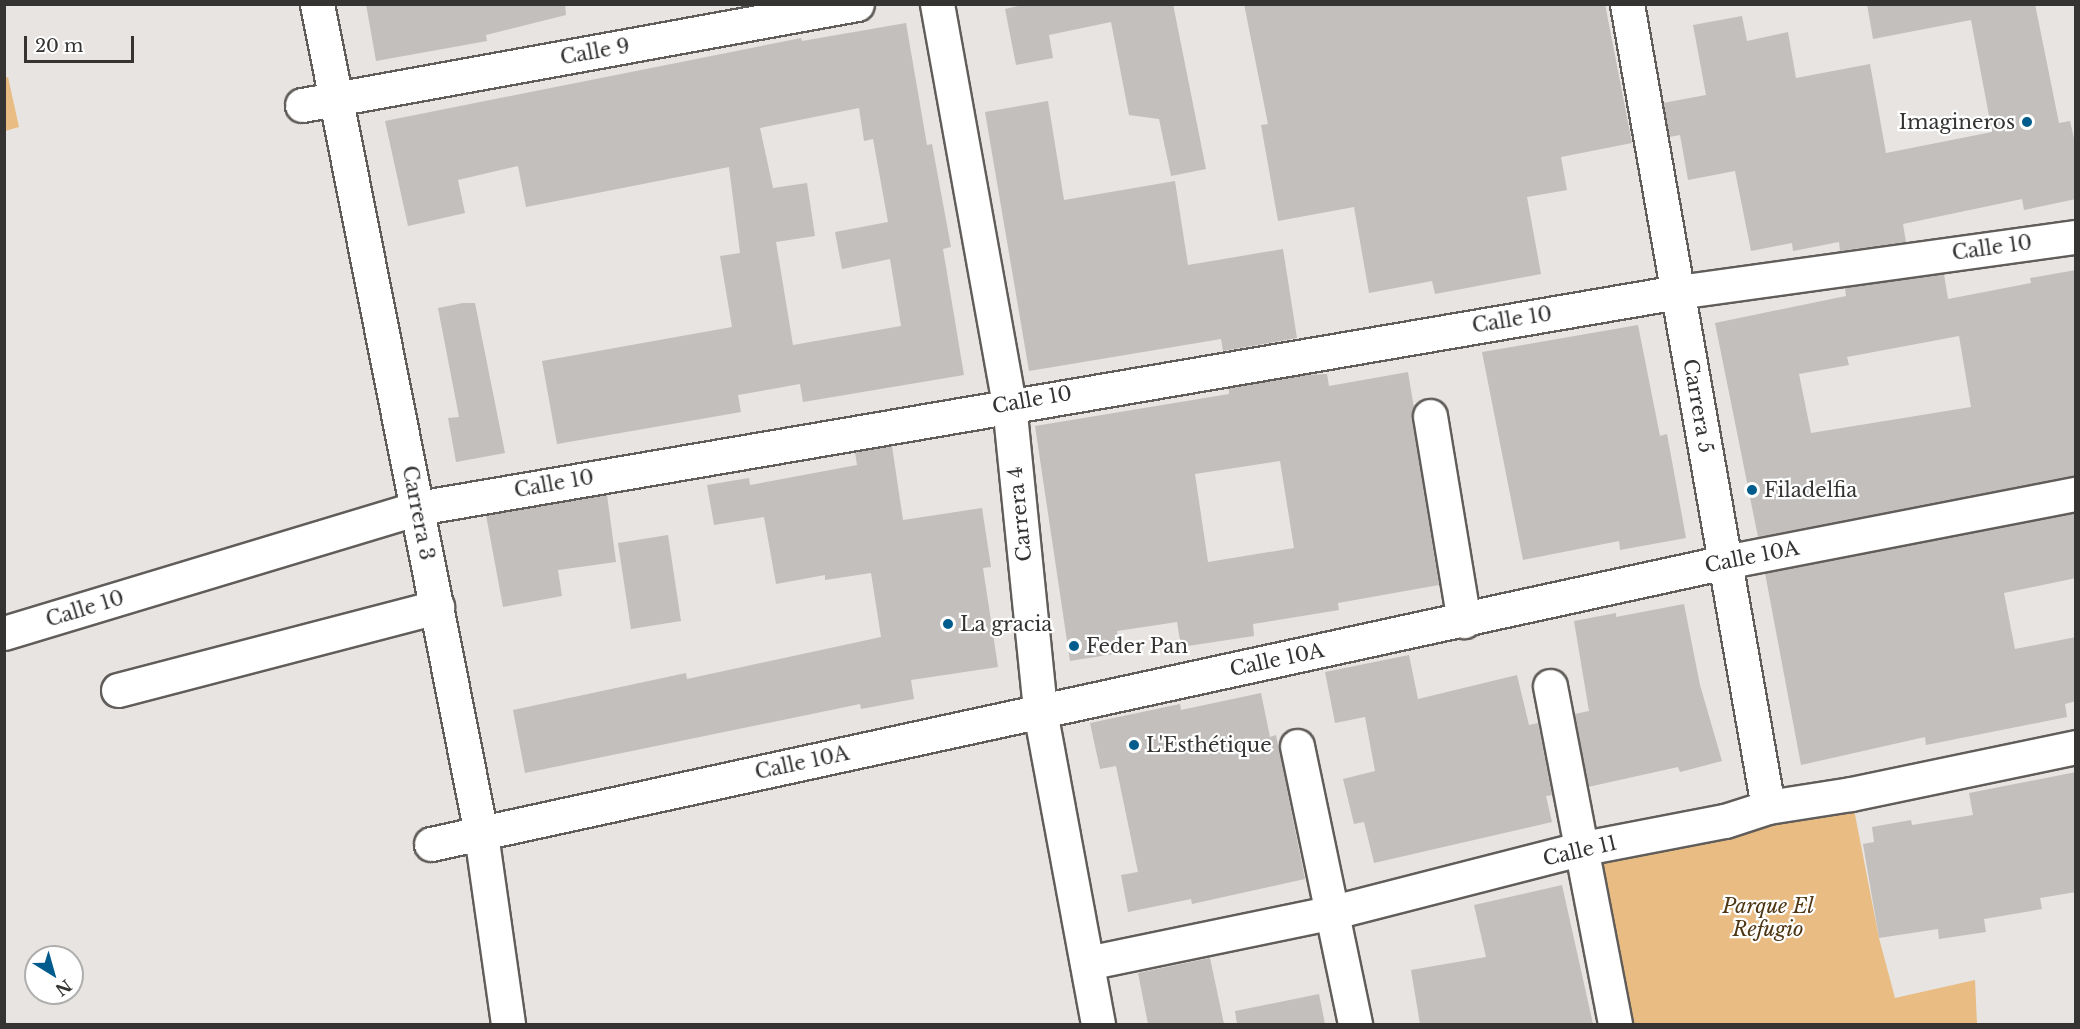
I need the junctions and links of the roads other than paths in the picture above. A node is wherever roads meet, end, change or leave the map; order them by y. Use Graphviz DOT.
graph roads {
  1 [pos="317,4"];
  2 [pos="857,4"];
  3 [pos="937,4"];
  4 [pos="1627,4"];
  5 [pos="334,100"];
  6 [pos="302,105"];
  7 [pos="2076,237"];
  8 [pos="1678,292"];
  9 [pos="1009,404"];
  10 [pos="1430,416"];
  11 [pos="2076,494"];
  12 [pos="418,508"];
  13 [pos="1725,562"];
  14 [pos="437,608"];
  15 [pos="1464,621"];
  16 [pos="4,633"];
  17 [pos="1550,686"];
  18 [pos="117,690"];
  19 [pos="1040,711"];
  20 [pos="1297,746"];
  21 [pos="2076,747"];
  22 [pos="1768,807"];
  23 [pos="481,834"];
  24 [pos="431,844"];
  25 [pos="1580,849"];
  26 [pos="1334,912"];
  27 [pos="1087,963"];
  28 [pos="508,1024"];
  29 [pos="1098,1024"];
  30 [pos="1355,1024"];
  31 [pos="1615,1024"];
  1 -- 5 [label="street, Carrera 3"];
  2 -- 5 [label="street, Calle 9"];
  3 -- 9 [label="street, Carrera 4"];
  4 -- 8 [label="street, Carrera 5"];
  5 -- 6 [label="street, Calle 9"];
  5 -- 12 [label="street, Carrera 3"];
  7 -- 8 [label="street, Calle 10"];
  8 -- 9 [label="street, Calle 10"];
  8 -- 13 [label="street, Carrera 5"];
  9 -- 12 [label="street, Calle 10"];
  9 -- 19 [label="street, Carrera 4"];
  10 -- 15 [label="street"];
  11 -- 13 [label="street, Calle 10A"];
  12 -- 14 [label="street, Carrera 3"];
  12 -- 16 [label="street, Calle 10"];
  13 -- 15 [label="street, Calle 10A"];
  13 -- 22 [label="street, Carrera 5"];
  14 -- 18 [label="street"];
  14 -- 23 [label="street, Carrera 3"];
  15 -- 19 [label="street, Calle 10A"];
  17 -- 25 [label="street"];
  19 -- 23 [label="street, Calle 10A"];
  19 -- 27 [label="street, Carrera 4"];
  20 -- 26 [label="street"];
  21 -- 22 [label="street, Calle 11"];
  22 -- 25 [label="street, Calle 11"];
  23 -- 24 [label="street, Calle 10A"];
  23 -- 28 [label="street, Carrera 3"];
  25 -- 26 [label="street, Calle 11"];
  25 -- 31 [label="street"];
  26 -- 27 [label="street, Calle 11"];
  26 -- 30 [label="street"];
  27 -- 29 [label="street, Carrera 4"];
}
